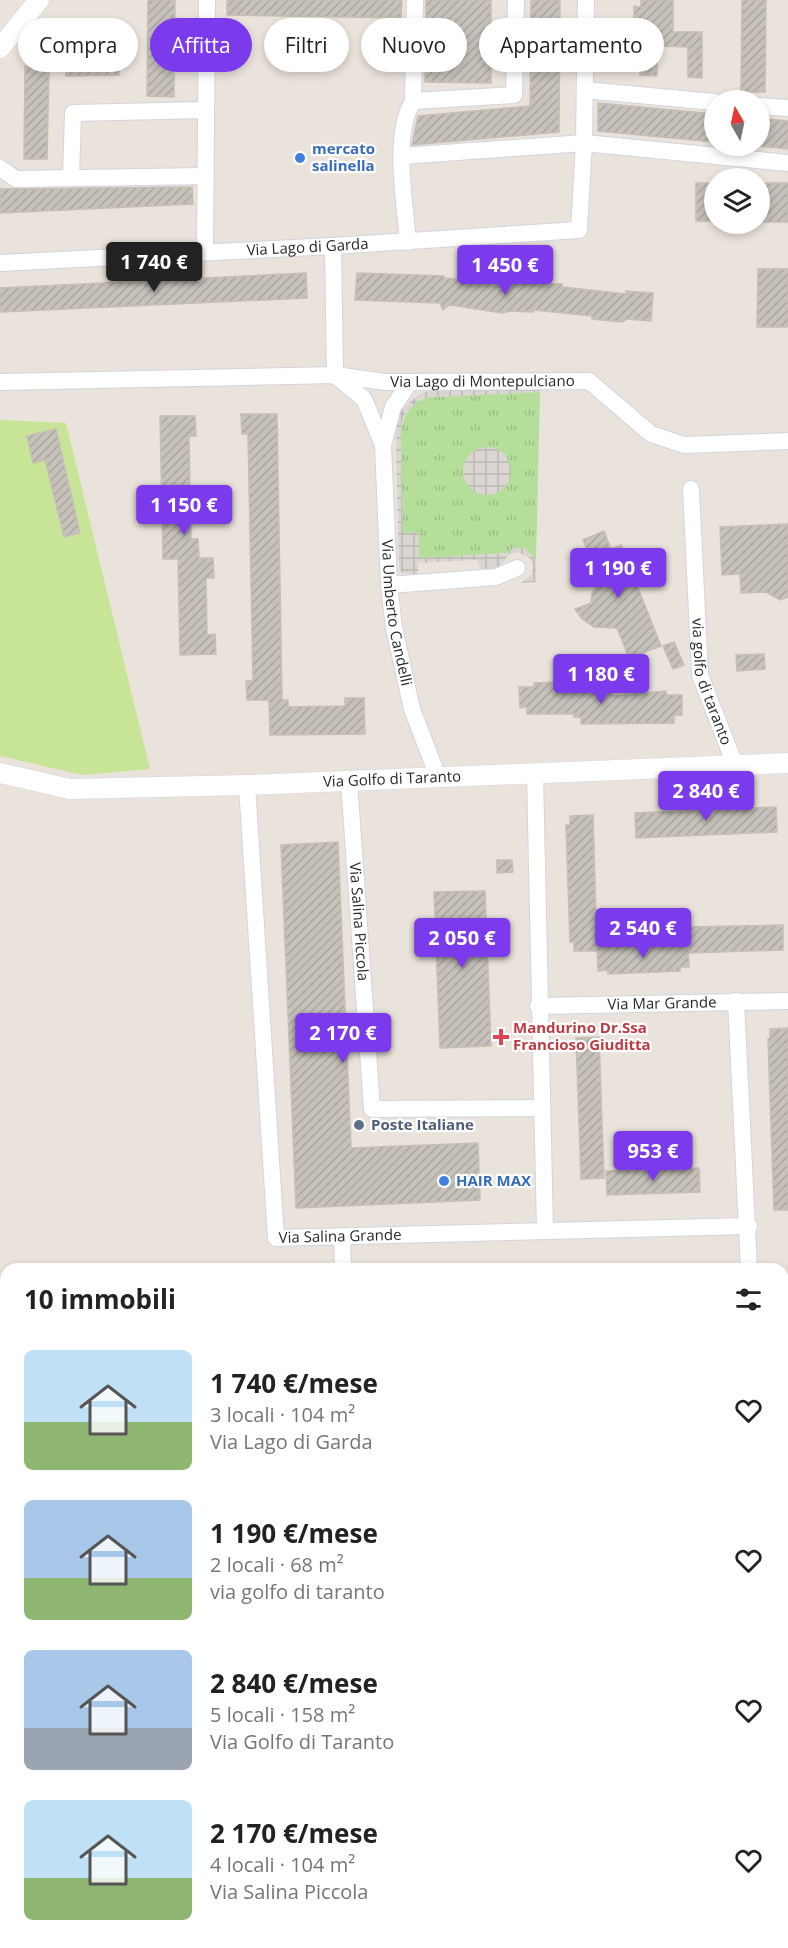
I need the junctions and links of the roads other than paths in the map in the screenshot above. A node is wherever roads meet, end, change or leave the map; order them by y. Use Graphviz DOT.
graph roads {
  1 [pos="39,0"];
  2 [pos="207,0"];
  3 [pos="415,0"];
  4 [pos="516,0"];
  5 [pos="586,0"];
  6 [pos="0,48"];
  7 [pos="585,90"];
  8 [pos="413,100"];
  9 [pos="704,101"];
  10 [pos="770,107"];
  11 [pos="788,108"];
  12 [pos="206,110"];
  13 [pos="584,143"];
  14 [pos="402,156"];
  15 [pos="788,163"];
  16 [pos="0,168"];
  17 [pos="206,176"];
  18 [pos="71,177"];
  19 [pos="408,242"];
  20 [pos="333,246"];
  21 [pos="206,252"];
  22 [pos="0,263"];
  23 [pos="335,375"];
  24 [pos="0,382"];
  25 [pos="410,382"];
  26 [pos="788,441"];
  27 [pos="383,445"];
  28 [pos="691,489"];
  29 [pos="517,568"];
  30 [pos="389,585"];
  31 [pos="788,763"];
  32 [pos="735,765"];
  33 [pos="0,773"];
  34 [pos="535,774"];
  35 [pos="438,777"];
  36 [pos="349,781"];
  37 [pos="247,785"];
  38 [pos="735,1001"];
  39 [pos="788,1001"];
  40 [pos="538,1006"];
  41 [pos="542,1108"];
  42 [pos="749,1226"];
  43 [pos="546,1231"];
  44 [pos="342,1236"];
  45 [pos="343,1263"];
  46 [pos="749,1263"];
  1 -- 6 [label="street"];
  2 -- 12 [label="street"];
  3 -- 8 [label="street"];
  4 -- 8 [label="street"];
  5 -- 7 [label="street"];
  7 -- 9 [label="street"];
  7 -- 13 [label="street"];
  8 -- 14 [label="street"];
  10 -- 11 [label="street"];
  12 -- 17 [label="street"];
  12 -- 18 [label="street"];
  13 -- 14 [label="street"];
  13 -- 15 [label="street"];
  13 -- 19 [label="street, Via Lago di Garda"];
  14 -- 19 [label="street"];
  16 -- 18 [label="street"];
  17 -- 18 [label="street"];
  17 -- 21 [label="street"];
  19 -- 20 [label="street, Via Lago di Garda"];
  20 -- 21 [label="street, Via Lago di Garda"];
  20 -- 23 [label="street"];
  21 -- 22 [label="street, Via Lago di Garda"];
  23 -- 24 [label="street, Via Lago di Montepulciano"];
  23 -- 25 [label="street, Via Lago di Montepulciano"];
  23 -- 27 [label="street, Via Umberto Candelli"];
  25 -- 26 [label="street, Via Lago di Montepulciano"];
  25 -- 27 [label="street, Via Umberto Candelli"];
  27 -- 30 [label="street, Via Umberto Candelli"];
  28 -- 32 [label="street, via golfo di taranto"];
  29 -- 30 [label="street"];
  30 -- 35 [label="street, Via Umberto Candelli"];
  31 -- 32 [label="street, Via Golfo di Taranto"];
  32 -- 34 [label="street, Via Golfo di Taranto"];
  33 -- 37 [label="street, Via Golfo di Taranto"];
  34 -- 35 [label="street, Via Golfo di Taranto"];
  34 -- 40 [label="street"];
  35 -- 36 [label="street, Via Golfo di Taranto"];
  36 -- 37 [label="street, Via Golfo di Taranto"];
  36 -- 41 [label="street, Via Salina Piccola"];
  37 -- 44 [label="street, Via Salina Grande"];
  38 -- 39 [label="street, Via Mar Grande"];
  38 -- 40 [label="street, Via Mar Grande"];
  38 -- 42 [label="street"];
  40 -- 41 [label="street"];
  41 -- 43 [label="street"];
  42 -- 43 [label="street, Via Salina Grande"];
  42 -- 46 [label="street"];
  43 -- 44 [label="street, Via Salina Grande"];
  44 -- 45 [label="street"];
}
